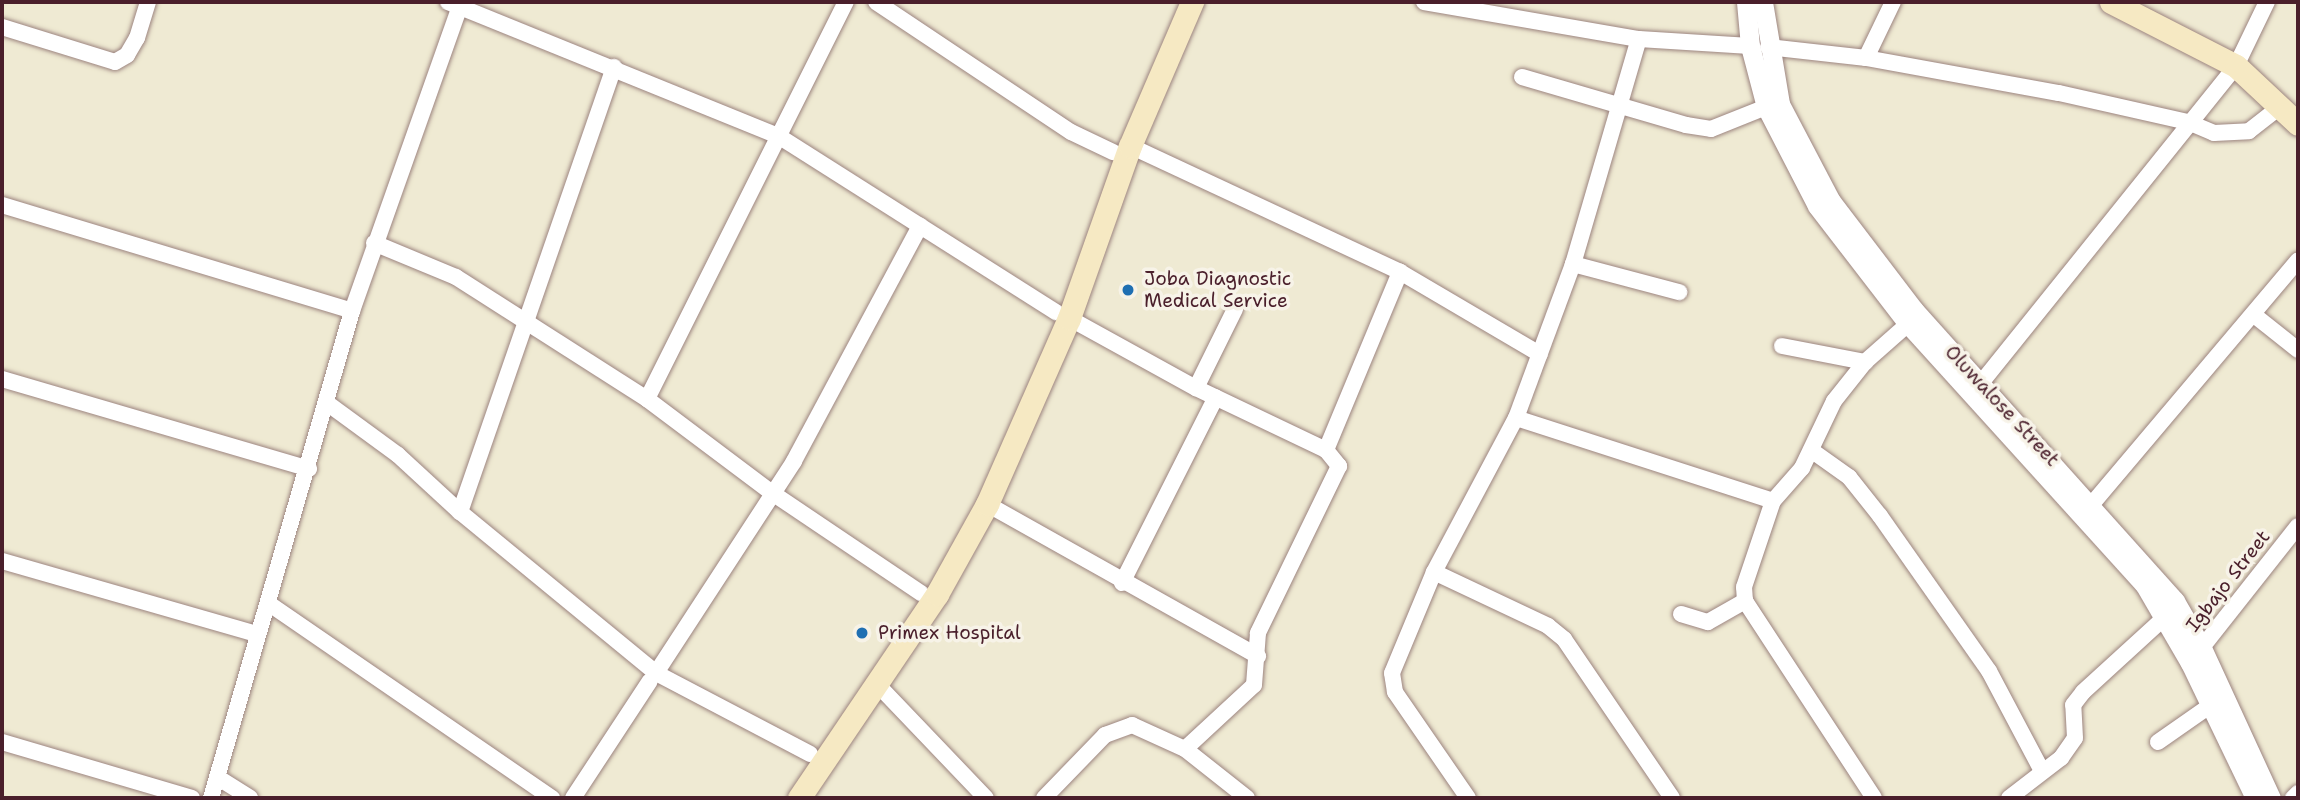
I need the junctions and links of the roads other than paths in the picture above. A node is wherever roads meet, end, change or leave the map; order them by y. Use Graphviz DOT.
graph roads {
  1 [pos="148,2"];
  2 [pos="846,2"];
  3 [pos="876,2"];
  4 [pos="1175,2"];
  5 [pos="1192,2"];
  6 [pos="1424,2"];
  7 [pos="1746,2"];
  8 [pos="1763,2"];
  9 [pos="1892,2"];
  10 [pos="2111,2"];
  11 [pos="2267,2"];
  12 [pos="454,4"];
  13 [pos="2,27"];
  14 [pos="1639,38"];
  15 [pos="1759,46"];
  16 [pos="1866,58"];
  17 [pos="2236,66"];
  18 [pos="614,67"];
  19 [pos="1522,77"];
  20 [pos="1620,107"];
  21 [pos="1766,107"];
  22 [pos="2280,107"];
  23 [pos="2188,122"];
  24 [pos="2298,124"];
  25 [pos="780,136"];
  26 [pos="1122,149"];
  27 [pos="2,205"];
  28 [pos="920,226"];
  29 [pos="374,243"];
  30 [pos="2298,260"];
  31 [pos="1573,264"];
  32 [pos="1400,272"];
  33 [pos="1679,292"];
  34 [pos="1235,309"];
  35 [pos="352,311"];
  36 [pos="1063,315"];
  37 [pos="2254,315"];
  38 [pos="524,320"];
  39 [pos="1908,324"];
  40 [pos="1782,346"];
  41 [pos="2298,350"];
  42 [pos="1540,354"];
  43 [pos="1865,362"];
  44 [pos="2,379"];
  45 [pos="1196,388"];
  46 [pos="1976,390"];
  47 [pos="1216,397"];
  48 [pos="647,399"];
  49 [pos="327,403"];
  50 [pos="1516,418"];
  51 [pos="1008,447"];
  52 [pos="1326,450"];
  53 [pos="1811,450"];
  54 [pos="309,469"];
  55 [pos="771,492"];
  56 [pos="1773,501"];
  57 [pos="987,504"];
  58 [pos="2092,504"];
  59 [pos="460,512"];
  60 [pos="2298,526"];
  61 [pos="2,561"];
  62 [pos="1434,572"];
  63 [pos="1122,583"];
  64 [pos="920,593"];
  65 [pos="1745,601"];
  66 [pos="268,603"];
  67 [pos="1681,614"];
  68 [pos="2165,617"];
  69 [pos="257,634"];
  70 [pos="2196,655"];
  71 [pos="1258,656"];
  72 [pos="653,677"];
  73 [pos="876,683"];
  74 [pos="2211,705"];
  75 [pos="2,742"];
  76 [pos="2158,742"];
  77 [pos="1185,749"];
  78 [pos="810,754"];
  79 [pos="2042,771"];
  80 [pos="217,777"];
  81 [pos="2298,793"];
  82 [pos="192,798"];
  83 [pos="211,798"];
  84 [pos="250,798"];
  85 [pos="552,798"];
  86 [pos="572,798"];
  87 [pos="782,798"];
  88 [pos="799,798"];
  89 [pos="986,798"];
  90 [pos="1044,798"];
  91 [pos="1247,798"];
  92 [pos="1468,798"];
  93 [pos="1672,798"];
  94 [pos="1874,798"];
  95 [pos="2009,798"];
  96 [pos="2255,798"];
  97 [pos="2271,798"];
  98 [pos="2293,798"];
  1 -- 13 [label="street"];
  2 -- 25 [label="street"];
  3 -- 26 [label="street"];
  4 -- 26 [label="main road"];
  5 -- 26 [label="main road"];
  6 -- 14 [label="street"];
  7 -- 15 [label="street, Oluwalose Street"];
  8 -- 15 [label="street, Oluwalose Street"];
  9 -- 16 [label="street"];
  10 -- 17 [label="main road"];
  11 -- 17 [label="street"];
  12 -- 18 [label="street"];
  12 -- 29 [label="street"];
  14 -- 15 [label="street"];
  14 -- 20 [label="street"];
  15 -- 16 [label="street"];
  15 -- 21 [label="street, Oluwalose Street"];
  15 -- 46 [label="street, Oluwalose Street"];
  16 -- 23 [label="street"];
  17 -- 22 [label="main road"];
  17 -- 23 [label="street"];
  18 -- 25 [label="street"];
  18 -- 38 [label="street"];
  19 -- 20 [label="street"];
  20 -- 21 [label="street"];
  20 -- 31 [label="street"];
  21 -- 39 [label="street, Oluwalose Street"];
  22 -- 23 [label="street"];
  22 -- 24 [label="main road"];
  23 -- 46 [label="street"];
  25 -- 28 [label="street"];
  25 -- 48 [label="street"];
  26 -- 32 [label="street"];
  26 -- 36 [label="main road"];
  27 -- 35 [label="street"];
  28 -- 36 [label="street"];
  28 -- 55 [label="street"];
  29 -- 35 [label="street"];
  29 -- 38 [label="street"];
  30 -- 37 [label="street"];
  31 -- 33 [label="street"];
  31 -- 42 [label="street"];
  32 -- 42 [label="street"];
  32 -- 52 [label="street"];
  34 -- 45 [label="street"];
  35 -- 49 [label="street"];
  36 -- 45 [label="street"];
  36 -- 51 [label="main road"];
  37 -- 41 [label="street"];
  37 -- 58 [label="street"];
  38 -- 48 [label="street"];
  38 -- 59 [label="street"];
  39 -- 43 [label="street"];
  39 -- 46 [label="street, Oluwalose Street"];
  40 -- 43 [label="street"];
  42 -- 50 [label="street"];
  43 -- 53 [label="street"];
  44 -- 54 [label="street"];
  45 -- 47 [label="street"];
  46 -- 58 [label="street, Oluwalose Street"];
  46 -- 68 [label="street, Oluwalose Street"];
  47 -- 52 [label="street"];
  47 -- 63 [label="street"];
  48 -- 55 [label="street"];
  49 -- 54 [label="street"];
  49 -- 59 [label="street"];
  50 -- 56 [label="street"];
  50 -- 62 [label="street"];
  51 -- 57 [label="main road"];
  51 -- 64 [label="main road"];
  52 -- 71 [label="street"];
  53 -- 56 [label="street"];
  53 -- 79 [label="street"];
  54 -- 66 [label="street"];
  55 -- 64 [label="street"];
  55 -- 72 [label="street"];
  56 -- 65 [label="street"];
  57 -- 63 [label="street"];
  57 -- 73 [label="main road"];
  58 -- 70 [label="street, Oluwalose Street"];
  59 -- 72 [label="street"];
  60 -- 70 [label="street, Igbajo Street"];
  61 -- 69 [label="street"];
  62 -- 92 [label="street"];
  62 -- 93 [label="street"];
  63 -- 71 [label="street"];
  64 -- 78 [label="main road"];
  65 -- 67 [label="street"];
  65 -- 94 [label="street"];
  66 -- 69 [label="street"];
  66 -- 85 [label="street"];
  68 -- 70 [label="street, Oluwalose Street"];
  68 -- 79 [label="street"];
  69 -- 80 [label="street"];
  70 -- 74 [label="street, Oluwalose Street"];
  70 -- 97 [label="street, Oluwalose Street"];
  71 -- 77 [label="street"];
  72 -- 78 [label="street"];
  72 -- 86 [label="street"];
  73 -- 88 [label="main road"];
  73 -- 89 [label="street"];
  74 -- 76 [label="street"];
  74 -- 96 [label="street, Oluwalose Street"];
  75 -- 82 [label="street"];
  77 -- 90 [label="street"];
  77 -- 91 [label="street"];
  78 -- 87 [label="main road"];
  79 -- 95 [label="street"];
  80 -- 83 [label="street"];
  80 -- 84 [label="street"];
  81 -- 98 [label="street"];
}
